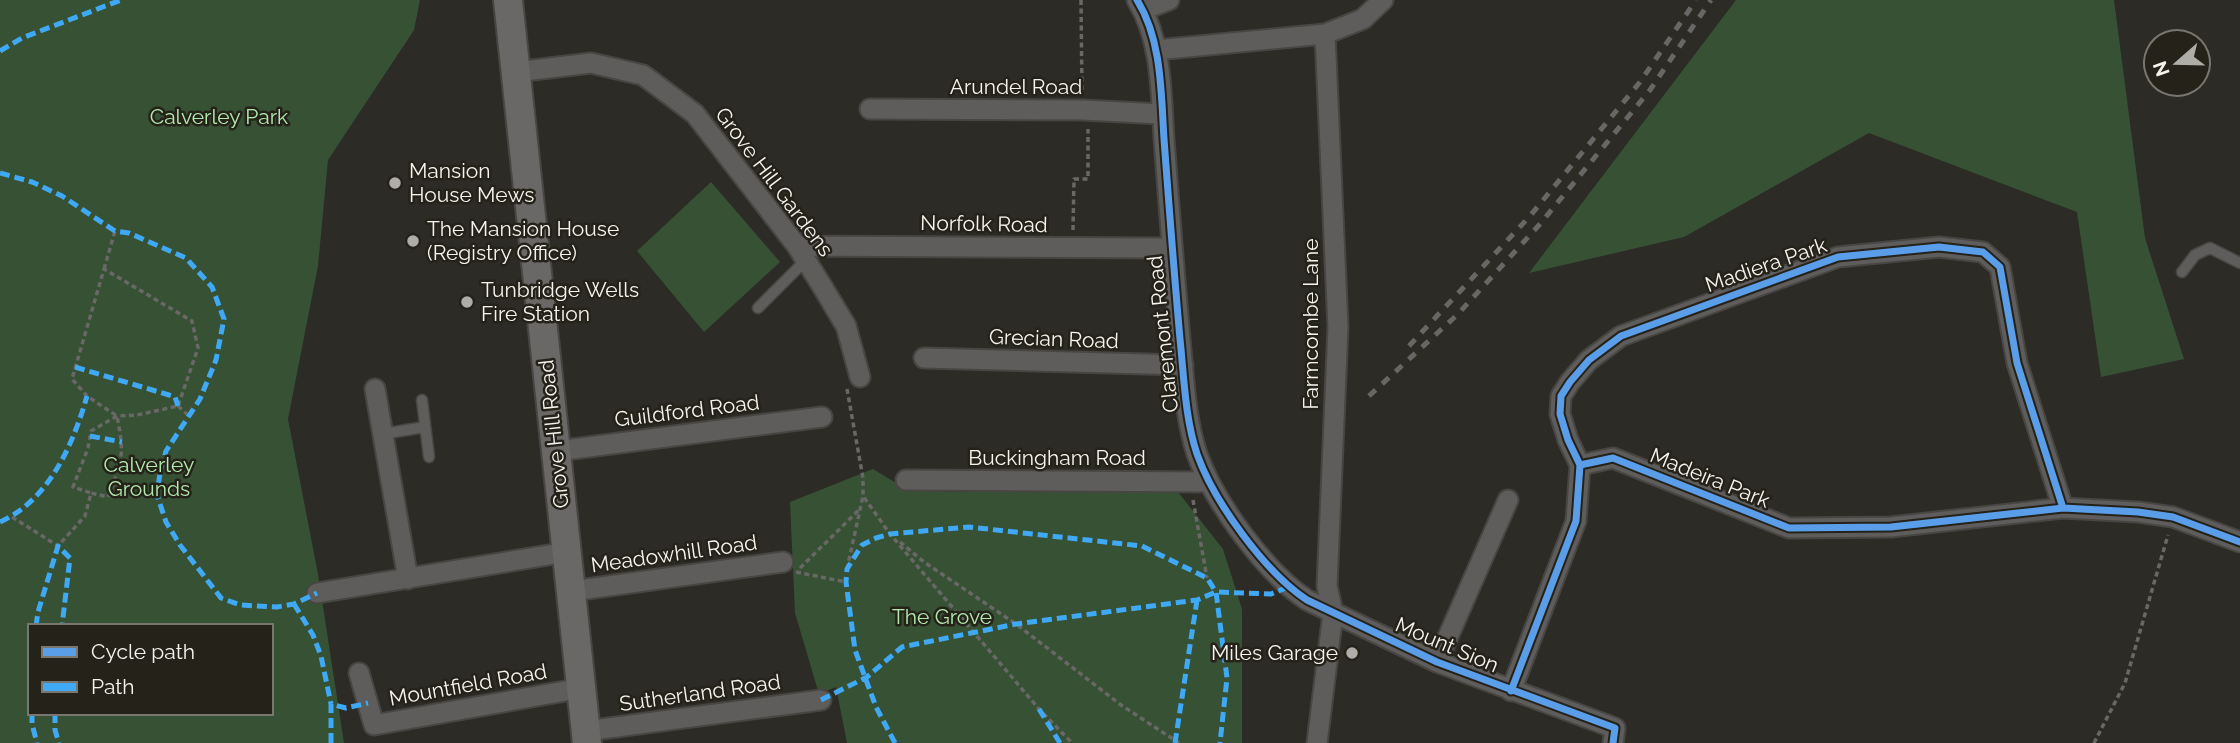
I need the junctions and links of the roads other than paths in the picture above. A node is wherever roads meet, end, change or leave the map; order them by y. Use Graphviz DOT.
graph roads {
  1 [pos="508,0"];
  2 [pos="1169,0"];
  3 [pos="1383,0"];
  4 [pos="1140,5"];
  5 [pos="1325,34"];
  6 [pos="1156,50"];
  7 [pos="516,72"];
  8 [pos="870,109"];
  9 [pos="1162,114"];
  10 [pos="1171,248"];
  11 [pos="801,253"];
  12 [pos="2240,263"];
  13 [pos="2182,272"];
  14 [pos="758,308"];
  15 [pos="924,358"];
  16 [pos="1183,365"];
  17 [pos="860,377"];
  18 [pos="375,389"];
  19 [pos="422,400"];
  20 [pos="822,416"];
  21 [pos="425,427"];
  22 [pos="382,434"];
  23 [pos="556,451"];
  24 [pos="429,457"];
  25 [pos="1580,465"];
  26 [pos="906,480"];
  27 [pos="1199,482"];
  28 [pos="1508,500"];
  29 [pos="2063,508"];
  30 [pos="2240,542"];
  31 [pos="567,552"];
  32 [pos="789,567"];
  33 [pos="408,579"];
  34 [pos="572,591"];
  35 [pos="317,593"];
  36 [pos="1333,613"];
  37 [pos="1437,662"];
  38 [pos="359,673"];
  39 [pos="582,688"];
  40 [pos="1511,691"];
  41 [pos="821,700"];
  42 [pos="586,737"];
  43 [pos="1317,743"];
  44 [pos="1613,743"];
  1 -- 7 [label="main road, Grove Hill Road"];
  2 -- 4 [label="street"];
  3 -- 5 [label="street"];
  4 -- 6 [label="street, Claremont Road"];
  5 -- 6 [label="street"];
  5 -- 36 [label="street, Farmcombe Lane"];
  6 -- 9 [label="street, Claremont Road"];
  7 -- 11 [label="street, Grove Hill Gardens"];
  7 -- 23 [label="main road, Grove Hill Road"];
  8 -- 9 [label="street, Arundel Road"];
  9 -- 10 [label="street, Claremont Road"];
  10 -- 11 [label="street, Norfolk Road"];
  10 -- 16 [label="street, Claremont Road"];
  11 -- 14 [label="lane"];
  11 -- 17 [label="street, Grove Hill Gardens"];
  12 -- 13 [label="lane"];
  15 -- 16 [label="street, Grecian Road"];
  16 -- 27 [label="street, Claremont Road"];
  18 -- 22 [label="street"];
  19 -- 21 [label="lane"];
  20 -- 23 [label="street, Guildford Road"];
  21 -- 22 [label="lane"];
  21 -- 24 [label="lane"];
  22 -- 33 [label="street"];
  23 -- 31 [label="main road, Grove Hill Road"];
  25 -- 29 [label="street, Madeira Park"];
  25 -- 29 [label="street, Madiera Park"];
  25 -- 40 [label="street"];
  26 -- 27 [label="street, Buckingham Road"];
  27 -- 36 [label="street, Claremont Road"];
  28 -- 37 [label="street"];
  29 -- 30 [label="street, Madeira Park"];
  31 -- 33 [label="street"];
  31 -- 34 [label="main road, Grove Hill Road"];
  32 -- 34 [label="street, Meadowhill Road"];
  33 -- 35 [label="street"];
  34 -- 39 [label="main road, Grove Hill Road"];
  36 -- 37 [label="street, Mount Sion"];
  36 -- 43 [label="street, Farmcombe Lane"];
  37 -- 40 [label="street, Mount Sion"];
  38 -- 39 [label="street, Mountfield Road"];
  39 -- 42 [label="main road, Grove Hill Road"];
  40 -- 44 [label="street, Mount Sion"];
  41 -- 42 [label="street, Sutherland Road"];
}
